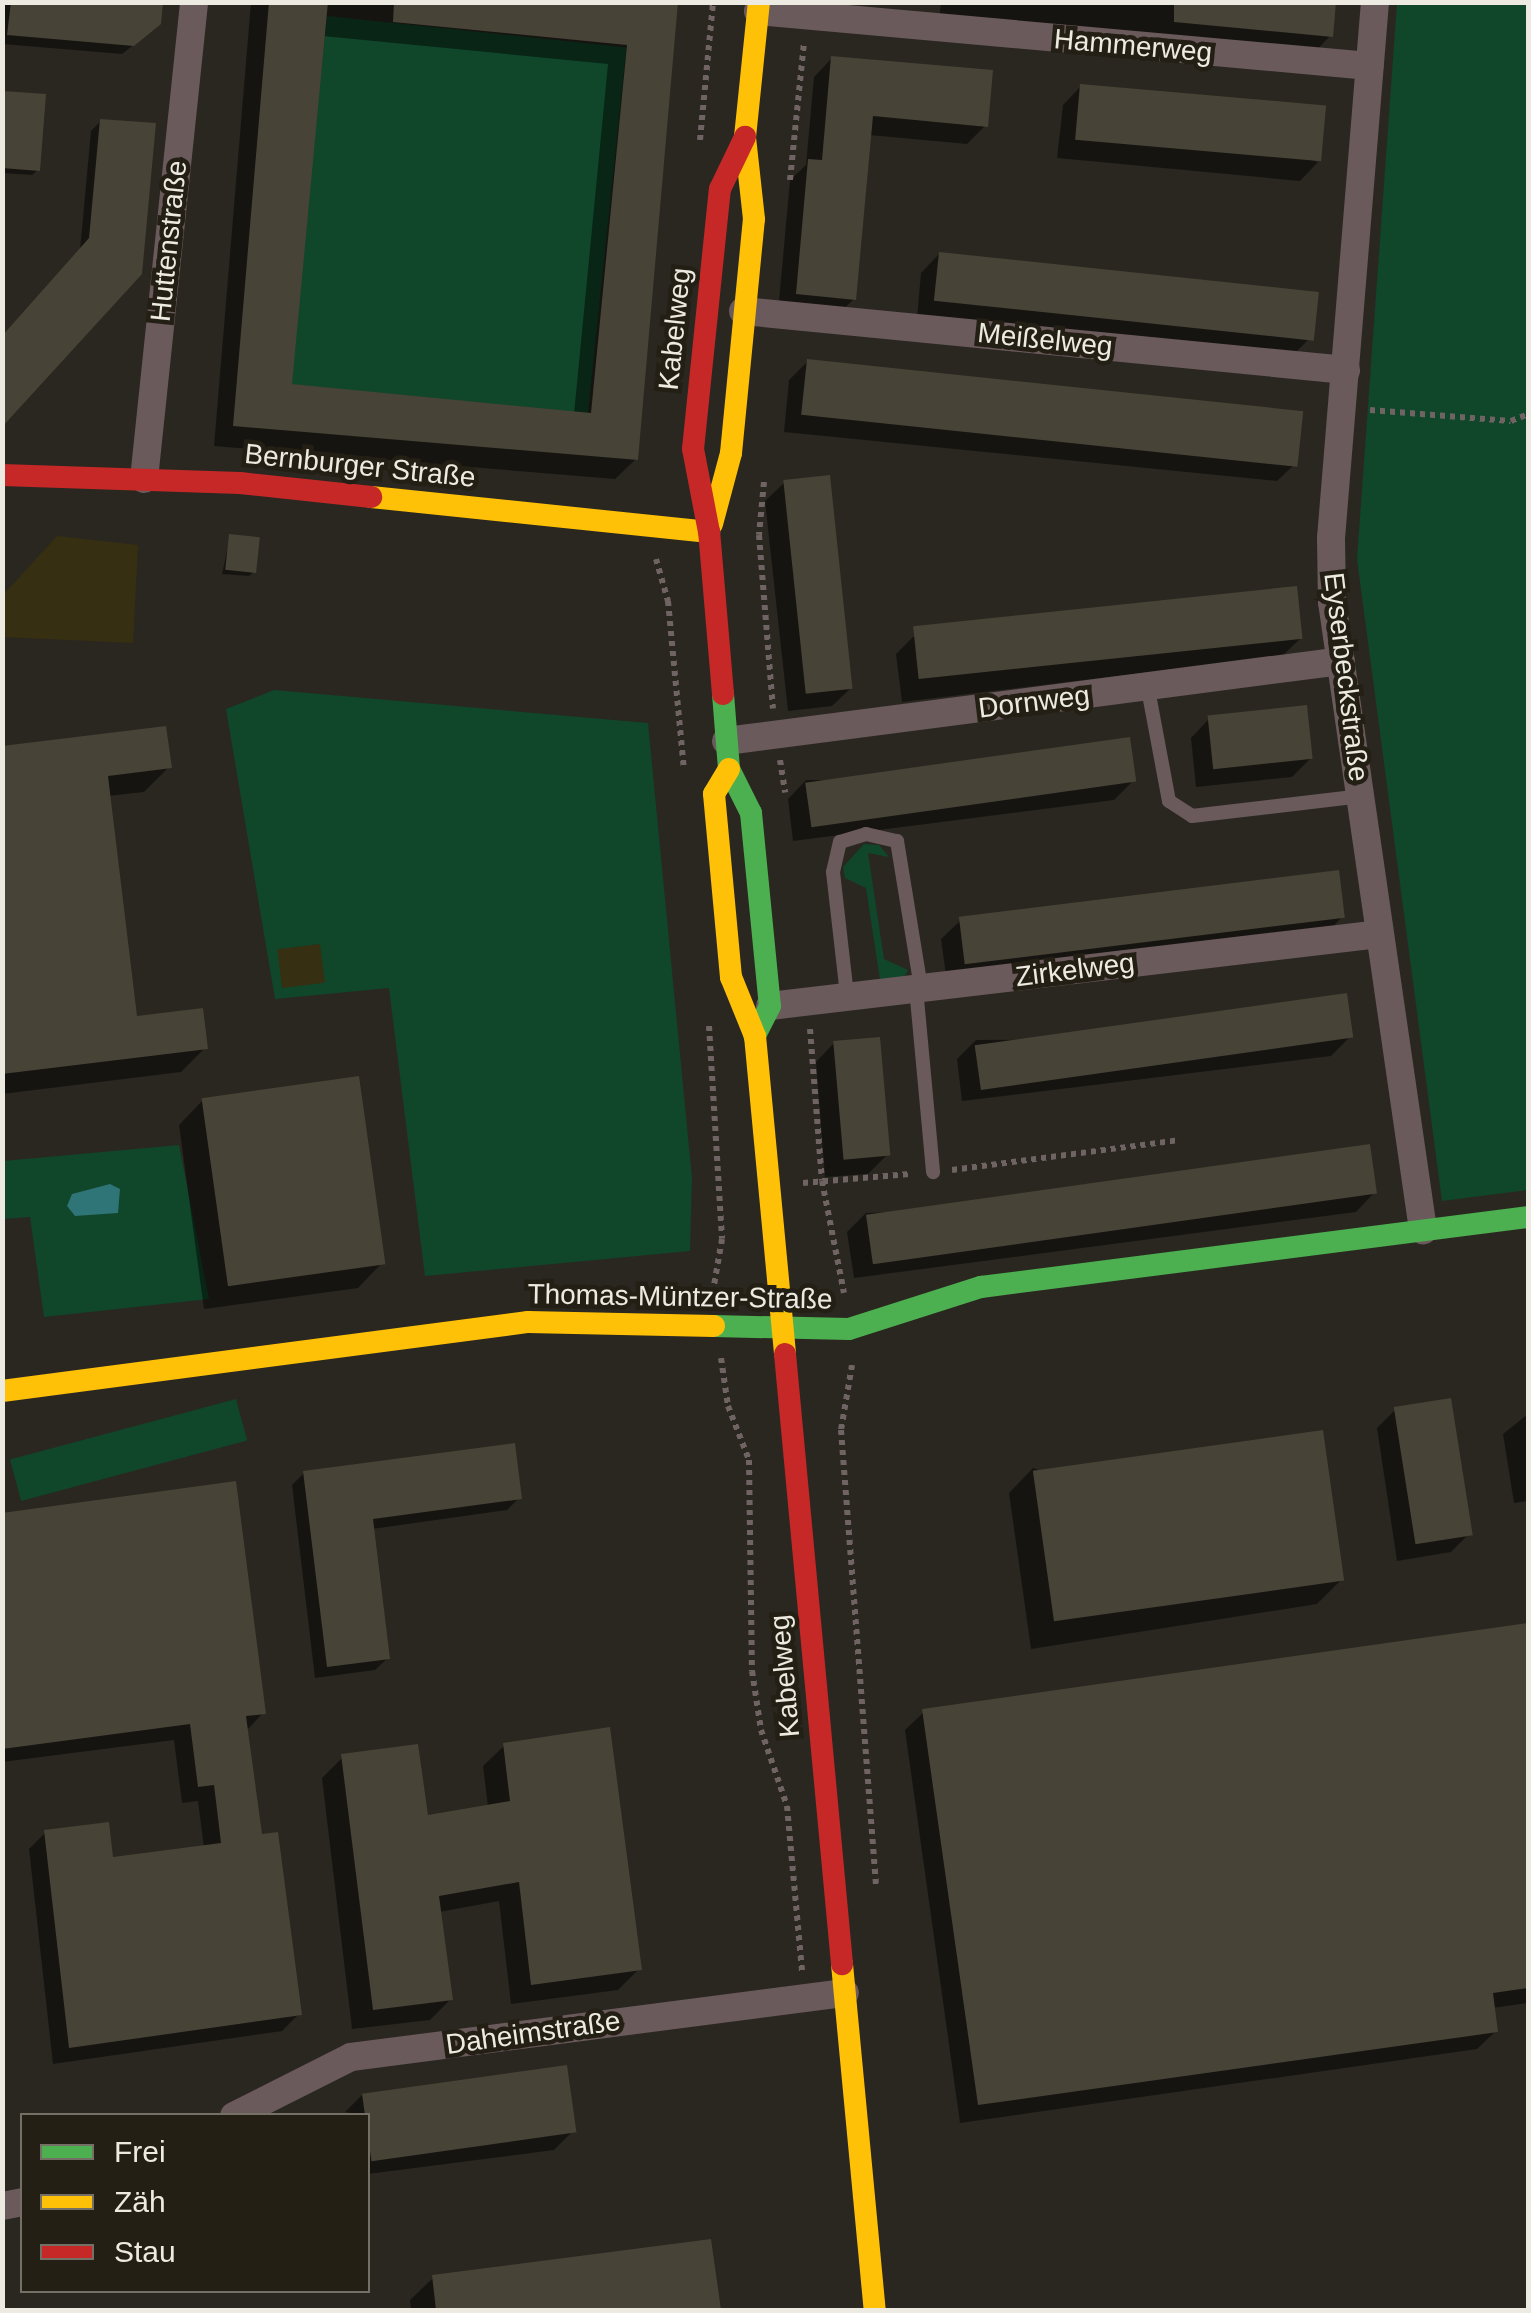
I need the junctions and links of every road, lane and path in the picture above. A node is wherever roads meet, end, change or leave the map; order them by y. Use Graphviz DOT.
graph roads {
  1 [pos="194,2"];
  2 [pos="1375,2"];
  3 [pos="758,7"];
  4 [pos="896,14"];
  5 [pos="806,16"];
  6 [pos="1370,66"];
  7 [pos="744,137"];
  8 [pos="788,195"];
  9 [pos="743,312"];
  10 [pos="1346,370"];
  11 [pos="1344,408"];
  12 [pos="1528,414"];
  13 [pos="766,463"];
  14 [pos="2,474"];
  15 [pos="144,478"];
  16 [pos="656,528"];
  17 [pos="710,532"];
  18 [pos="1342,662"];
  19 [pos="1148,689"];
  20 [pos="775,734"];
  21 [pos="726,741"];
  22 [pos="729,770"];
  23 [pos="686,780"];
  24 [pos="1362,796"];
  25 [pos="788,811"];
  26 [pos="1380,934"];
  27 [pos="918,988"];
  28 [pos="848,995"];
  29 [pos="808,1000"];
  30 [pos="770,1006"];
  31 [pos="707,1011"];
  32 [pos="755,1036"];
  33 [pos="1179,1140"];
  34 [pos="933,1172"];
  35 [pos="822,1182"];
  36 [pos="768,1186"];
  37 [pos="1528,1216"];
  38 [pos="1423,1230"];
  39 [pos="716,1328"];
  40 [pos="782,1329"];
  41 [pos="849,1329"];
  42 [pos="2,1391"];
  43 [pos="876,1896"];
  44 [pos="845,1992"];
  45 [pos="804,1996"];
  46 [pos="239,2113"];
  47 [pos="875,2310"];
  1 -- 15 [label="street, Huttenstraße"];
  2 -- 6 [label="street, Eyserbeckstraße"];
  3 -- 5 [label="street, Hammerweg"];
  3 -- 7 [label="street, Kabelweg"];
  4 -- 5 [label="street, Hammerweg"];
  4 -- 6 [label="street, Hammerweg"];
  5 -- 8 [label="path"];
  6 -- 10 [label="street, Eyserbeckstraße"];
  7 -- 9 [label="street, Kabelweg"];
  7 -- 17 [label="street, Kabelweg"];
  9 -- 10 [label="street, Meißelweg"];
  9 -- 17 [label="street, Kabelweg"];
  10 -- 11 [label="street, Eyserbeckstraße"];
  11 -- 12 [label="path"];
  11 -- 18 [label="street, Eyserbeckstraße"];
  13 -- 20 [label="path"];
  14 -- 15 [label="street, Bernburger Straße"];
  15 -- 16 [label="street, Bernburger Straße"];
  16 -- 17 [label="street, Bernburger Straße"];
  16 -- 23 [label="path"];
  17 -- 21 [label="street, Kabelweg"];
  18 -- 19 [label="street, Dornweg"];
  18 -- 24 [label="street, Eyserbeckstraße"];
  19 -- 20 [label="street, Dornweg"];
  19 -- 24 [label="lane"];
  20 -- 21 [label="street, Dornweg"];
  20 -- 25 [label="path"];
  21 -- 22 [label="street, Kabelweg"];
  22 -- 30 [label="street, Kabelweg"];
  22 -- 32 [label="street, Kabelweg"];
  24 -- 26 [label="street, Eyserbeckstraße"];
  26 -- 27 [label="street, Zirkelweg"];
  26 -- 38 [label="street, Eyserbeckstraße"];
  27 -- 28 [label="street, Zirkelweg"];
  27 -- 28 [label="lane"];
  27 -- 34 [label="lane"];
  28 -- 29 [label="street, Zirkelweg"];
  29 -- 30 [label="street, Zirkelweg"];
  29 -- 35 [label="path"];
  30 -- 32 [label="street"];
  31 -- 39 [label="path"];
  32 -- 36 [label="street, Kabelweg"];
  33 -- 34 [label="path"];
  34 -- 35 [label="path"];
  35 -- 36 [label="path"];
  35 -- 41 [label="path"];
  36 -- 40 [label="street, Kabelweg"];
  37 -- 38 [label="street, Thomas-Müntzer-Straße"];
  38 -- 41 [label="street, Thomas-Müntzer-Straße"];
  39 -- 40 [label="street, Thomas-Müntzer-Straße"];
  39 -- 42 [label="street, Thomas-Müntzer-Straße"];
  39 -- 45 [label="path"];
  40 -- 41 [label="street, Thomas-Müntzer-Straße"];
  40 -- 44 [label="street, Kabelweg"];
  41 -- 43 [label="path"];
  44 -- 45 [label="street, Daheimstraße"];
  44 -- 47 [label="street, Kabelweg"];
  45 -- 46 [label="street, Daheimstraße"];
}
